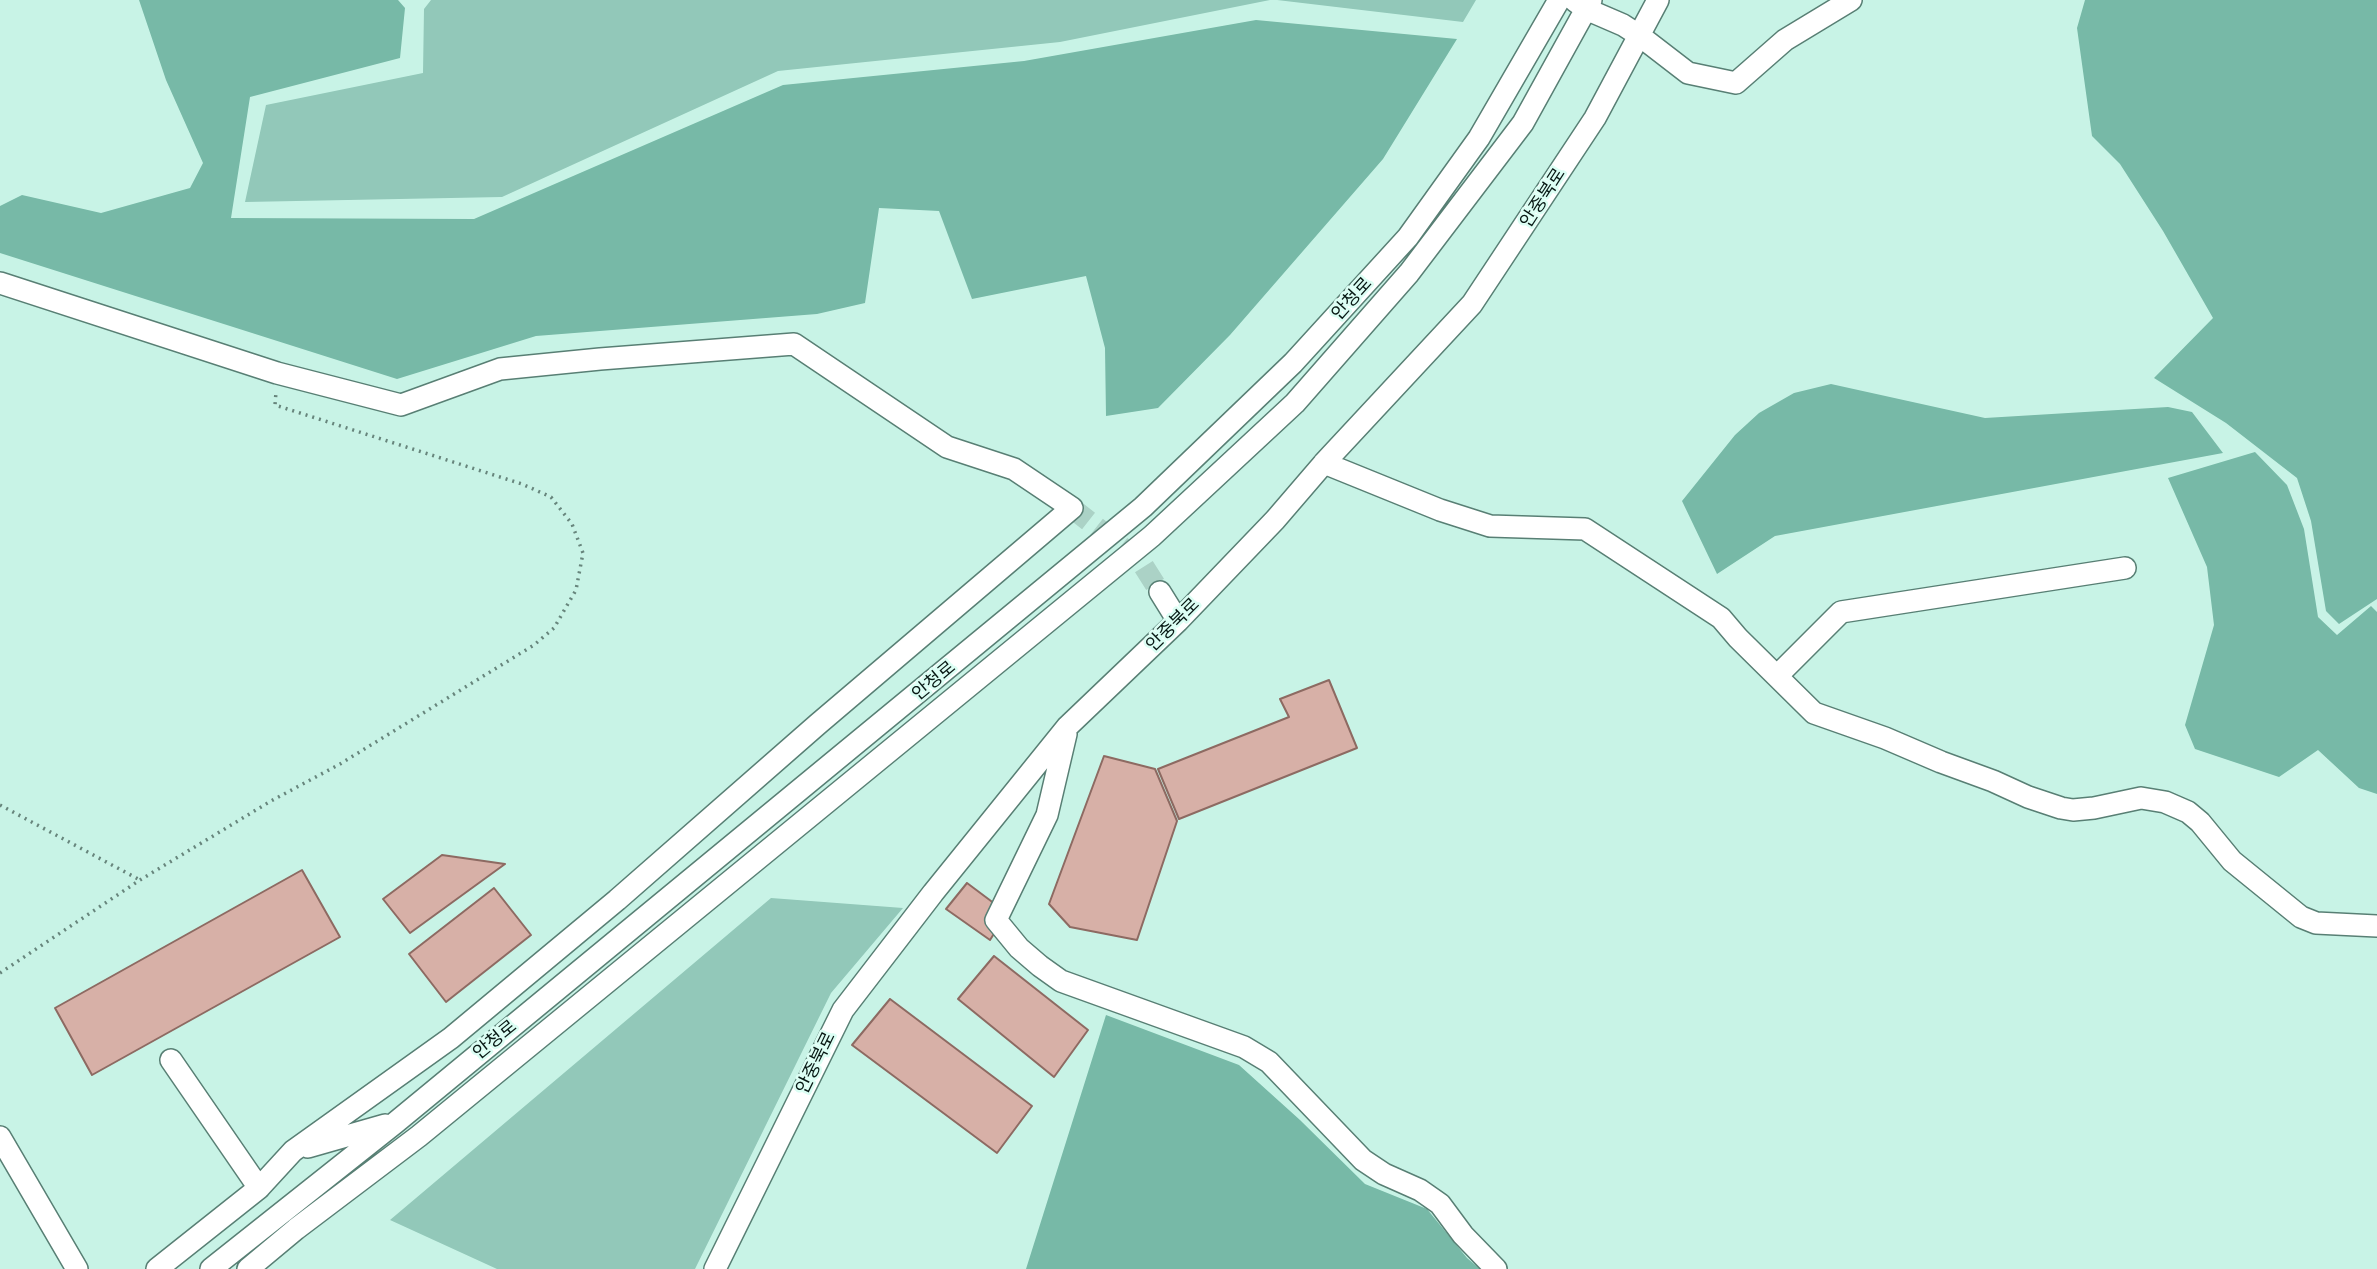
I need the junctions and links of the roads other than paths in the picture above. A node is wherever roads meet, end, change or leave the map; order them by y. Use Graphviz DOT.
graph roads {
  1 [pos="1559,0"];
  2 [pos="1658,0"];
  3 [pos="1851,0"];
  4 [pos="1583,3"];
  5 [pos="1640,36"];
  6 [pos="0,283"];
  7 [pos="1324,463"];
  8 [pos="2126,568"];
  9 [pos="1160,592"];
  10 [pos="1178,621"];
  11 [pos="1777,676"];
  12 [pos="1067,727"];
  13 [pos="2377,926"];
  14 [pos="171,1060"];
  15 [pos="395,1123"];
  16 [pos="0,1137"];
  17 [pos="293,1151"];
  18 [pos="259,1188"];
  19 [pos="77,1269"];
  20 [pos="157,1269"];
  21 [pos="211,1269"];
  22 [pos="248,1269"];
  23 [pos="715,1269"];
  24 [pos="1496,1269"];
  1 -- 15 [label="street, 안청로"];
  2 -- 5 [label="street, 안중북로"];
  3 -- 5 [label="street"];
  4 -- 5 [label="street"];
  4 -- 22 [label="street, 안청로"];
  5 -- 7 [label="street, 안중북로"];
  6 -- 17 [label="street"];
  7 -- 10 [label="street, 안중북로"];
  7 -- 11 [label="street"];
  8 -- 11 [label="street"];
  9 -- 10 [label="street"];
  10 -- 12 [label="street, 안중북로"];
  11 -- 13 [label="street"];
  12 -- 23 [label="street, 안중북로"];
  12 -- 24 [label="street"];
  14 -- 18 [label="street"];
  15 -- 17 [label="street"];
  15 -- 21 [label="street, 안청로"];
  16 -- 19 [label="street"];
  17 -- 18 [label="street"];
  18 -- 20 [label="street"];
}
